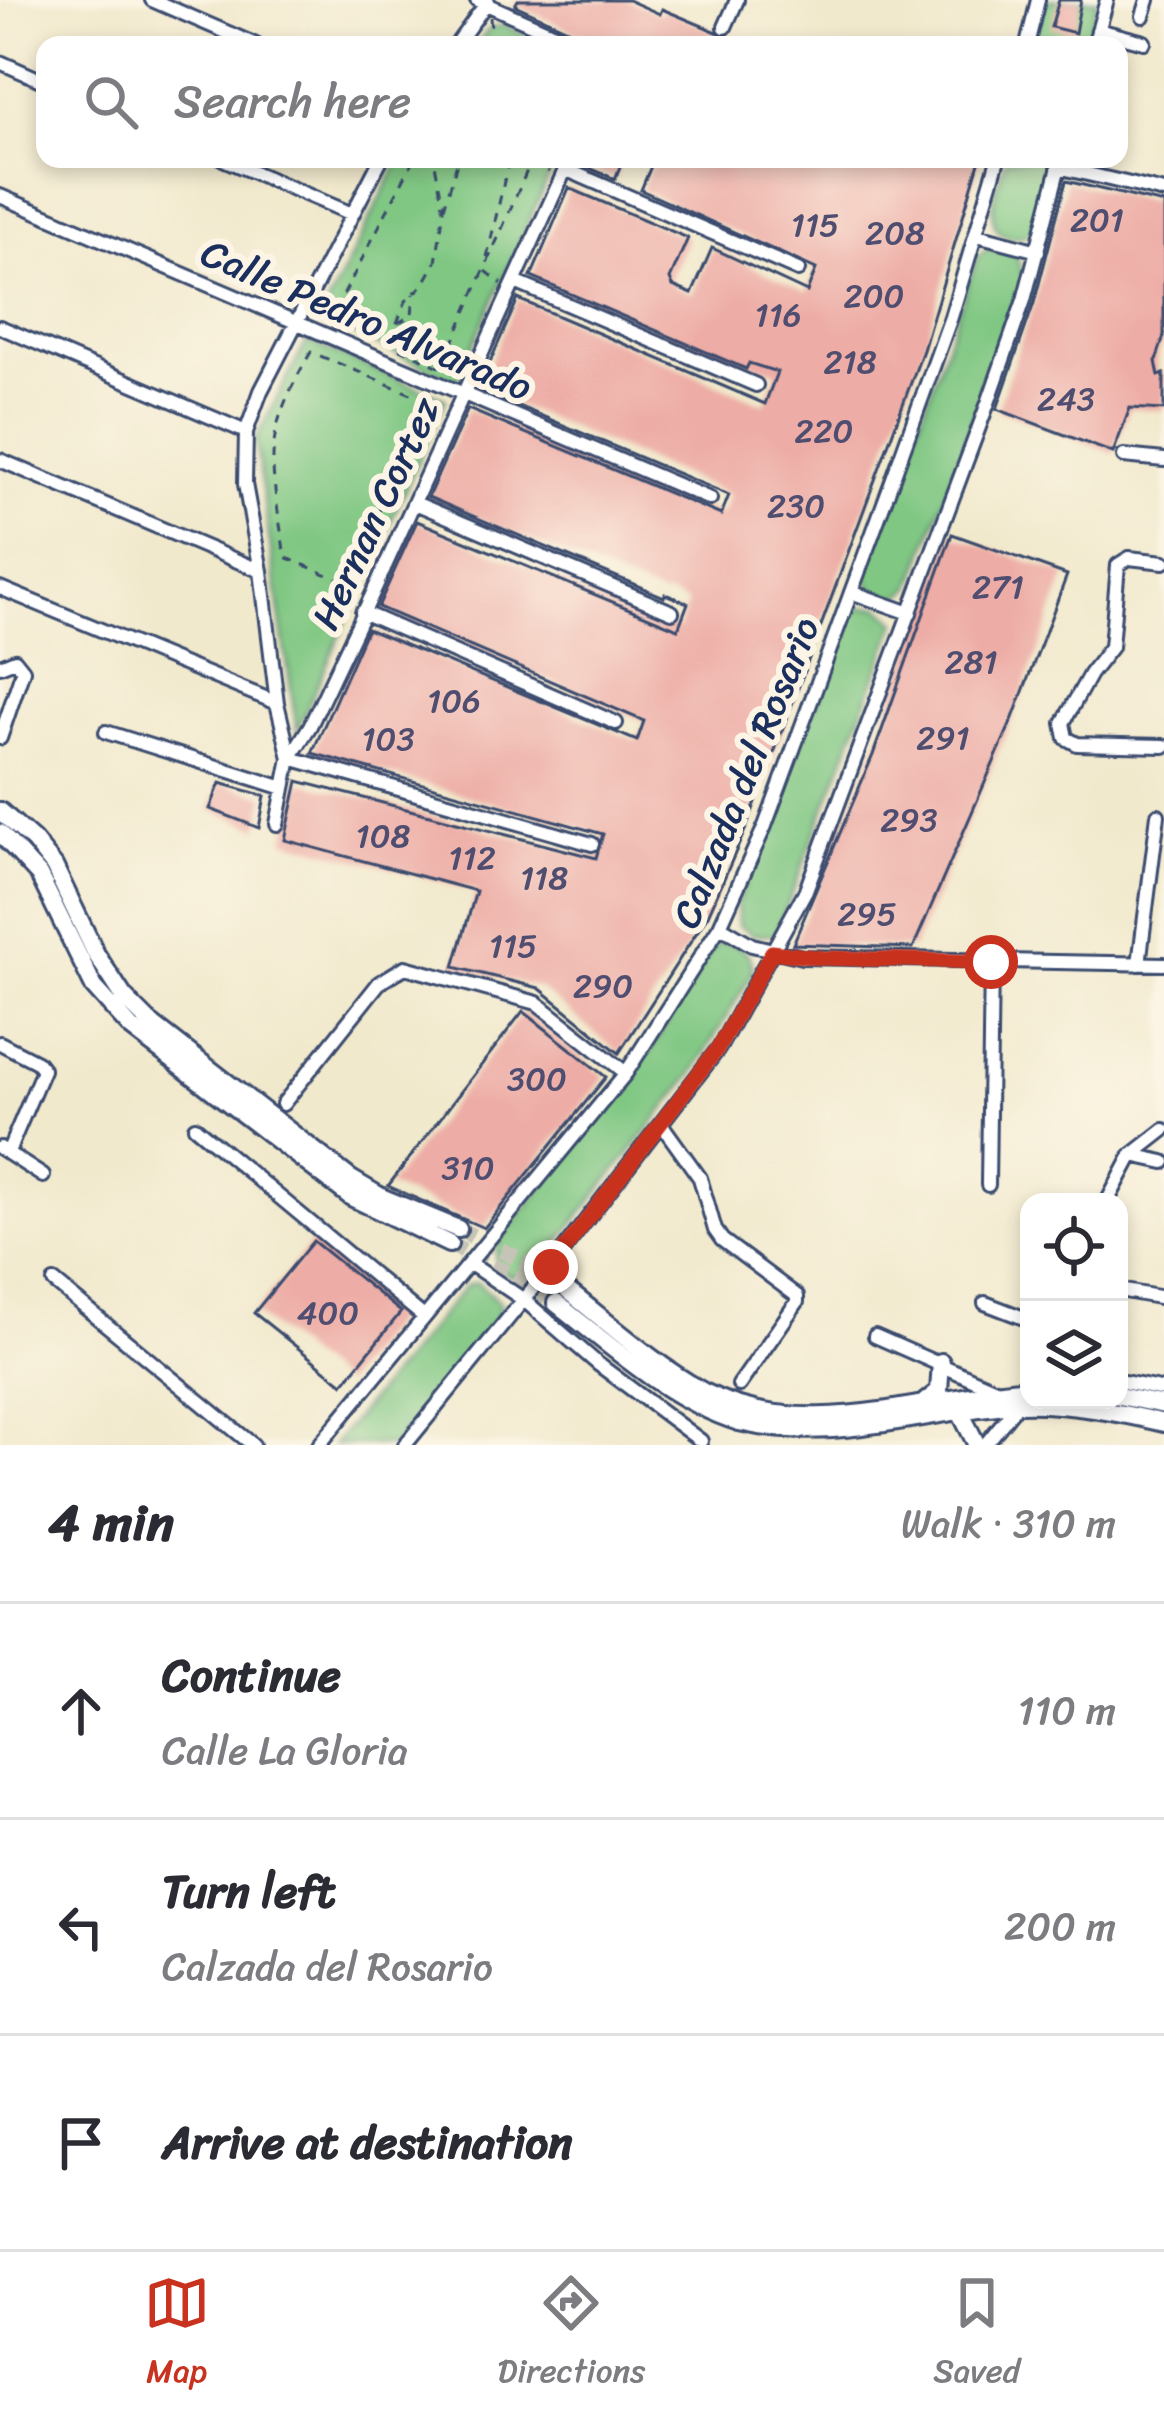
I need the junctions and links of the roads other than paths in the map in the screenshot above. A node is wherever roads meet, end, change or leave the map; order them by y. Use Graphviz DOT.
graph roads {
  1 [pos="152,0"];
  2 [pos="736,0"];
  3 [pos="1038,0"];
  4 [pos="1107,0"];
  5 [pos="1148,0"];
  6 [pos="484,1"];
  7 [pos="1143,16"];
  8 [pos="725,28"];
  9 [pos="1098,30"];
  10 [pos="235,36"];
  11 [pos="462,36"];
  12 [pos="560,36"];
  13 [pos="1029,36"];
  14 [pos="1096,36"];
  15 [pos="1121,36"];
  16 [pos="1128,38"];
  17 [pos="1144,42"];
  18 [pos="0,62"];
  19 [pos="36,78"];
  20 [pos="244,168"];
  21 [pos="376,168"];
  22 [pos="996,168"];
  23 [pos="1059,168"];
  24 [pos="1081,168"];
  25 [pos="565,170"];
  26 [pos="1163,188"];
  27 [pos="0,196"];
  28 [pos="352,214"];
  29 [pos="977,235"];
  30 [pos="1038,251"];
  31 [pos="798,270"];
  32 [pos="513,286"];
  33 [pos="297,321"];
  34 [pos="0,327"];
  35 [pos="756,385"];
  36 [pos="463,392"];
  37 [pos="246,433"];
  38 [pos="1124,456"];
  39 [pos="0,460"];
  40 [pos="1164,460"];
  41 [pos="710,499"];
  42 [pos="415,503"];
  43 [pos="1164,562"];
  44 [pos="261,571"];
  45 [pos="0,588"];
  46 [pos="851,592"];
  47 [pos="362,612"];
  48 [pos="672,613"];
  49 [pos="910,614"];
  50 [pos="0,665"];
  51 [pos="277,704"];
  52 [pos="616,723"];
  53 [pos="106,731"];
  54 [pos="0,738"];
  55 [pos="1164,746"];
  56 [pos="290,758"];
  57 [pos="284,788"];
  58 [pos="0,812"];
  59 [pos="1158,815"];
  60 [pos="277,824"];
  61 [pos="0,832"];
  62 [pos="592,844"];
  63 [pos="720,926"];
  64 [pos="772,952"];
  65 [pos="991,962"];
  66 [pos="1138,964"];
  67 [pos="1164,964"];
  68 [pos="0,1043"];
  69 [pos="626,1072"];
  70 [pos="283,1104"];
  71 [pos="662,1125"];
  72 [pos="195,1127"];
  73 [pos="1164,1130"];
  74 [pos="4,1150"];
  75 [pos="1132,1155"];
  76 [pos="1164,1162"];
  77 [pos="43,1176"];
  78 [pos="988,1185"];
  79 [pos="1112,1193"];
  80 [pos="469,1263"];
  81 [pos="54,1282"];
  82 [pos="1128,1292"];
  83 [pos="1164,1298"];
  84 [pos="524,1300"];
  85 [pos="985,1303"];
  86 [pos="424,1317"];
  87 [pos="1020,1317"];
  88 [pos="875,1336"];
  89 [pos="941,1362"];
  90 [pos="1128,1384"];
  91 [pos="740,1385"];
  92 [pos="1020,1390"];
  93 [pos="1164,1390"];
  94 [pos="1020,1391"];
  95 [pos="1000,1392"];
  96 [pos="1020,1395"];
  97 [pos="1128,1398"];
  98 [pos="1164,1405"];
  99 [pos="920,1406"];
  100 [pos="1074,1409"];
  101 [pos="961,1414"];
  102 [pos="1164,1423"];
  103 [pos="701,1441"];
  104 [pos="253,1445"];
  105 [pos="320,1445"];
  106 [pos="405,1445"];
  107 [pos="981,1445"];
  1 -- 10 [label="street"];
  2 -- 8 [label="street"];
  3 -- 13 [label="street"];
  4 -- 9 [label="street"];
  5 -- 7 [label="street"];
  6 -- 11 [label="street"];
  6 -- 12 [label="street"];
  9 -- 14 [label="street"];
  9 -- 15 [label="street"];
  16 -- 17 [label="street"];
  18 -- 19 [label="street"];
  20 -- 28 [label="street"];
  21 -- 28 [label="street"];
  22 -- 29 [label="street, Calzada del Rosario"];
  23 -- 30 [label="street"];
  24 -- 26 [label="street"];
  25 -- 31 [label="street"];
  25 -- 32 [label="street, Hernan Cortez"];
  27 -- 33 [label="street, Calle Pedro Alvarado"];
  28 -- 33 [label="street"];
  29 -- 30 [label="street"];
  29 -- 46 [label="street, Calzada del Rosario"];
  30 -- 49 [label="street"];
  32 -- 35 [label="street"];
  32 -- 36 [label="street, Hernan Cortez"];
  33 -- 36 [label="street, Calle Pedro Alvarado"];
  33 -- 37 [label="street"];
  34 -- 37 [label="street"];
  36 -- 41 [label="street, Calle Pedro Alvarado"];
  36 -- 42 [label="street, Hernan Cortez"];
  37 -- 44 [label="street"];
  38 -- 40 [label="street"];
  39 -- 44 [label="street"];
  42 -- 47 [label="street, Hernan Cortez"];
  42 -- 48 [label="street"];
  43 -- 55 [label="street"];
  44 -- 51 [label="street"];
  45 -- 51 [label="street"];
  46 -- 49 [label="street"];
  46 -- 63 [label="street, Calzada del Rosario"];
  47 -- 52 [label="street"];
  47 -- 56 [label="street, Hernan Cortez"];
  49 -- 64 [label="street"];
  50 -- 54 [label="street"];
  51 -- 56 [label="street"];
  53 -- 57 [label="street"];
  56 -- 57 [label="street"];
  56 -- 62 [label="street"];
  57 -- 60 [label="street"];
  58 -- 61 [label="main road"];
  59 -- 66 [label="street"];
  63 -- 64 [label="street"];
  63 -- 69 [label="street, Calzada del Rosario"];
  64 -- 65 [label="street"];
  64 -- 71 [label="street"];
  65 -- 66 [label="street"];
  65 -- 78 [label="street"];
  66 -- 67 [label="street"];
  68 -- 74 [label="street"];
  69 -- 70 [label="street"];
  69 -- 80 [label="street, Calzada del Rosario"];
  71 -- 84 [label="street"];
  71 -- 91 [label="street"];
  72 -- 86 [label="street"];
  73 -- 75 [label="street"];
  74 -- 77 [label="street"];
  75 -- 76 [label="street"];
  75 -- 79 [label="street"];
  80 -- 84 [label="street"];
  80 -- 86 [label="street, Calzada del Rosario"];
  81 -- 104 [label="street"];
  82 -- 83 [label="street"];
  84 -- 103 [label="street"];
  84 -- 106 [label="street"];
  85 -- 87 [label="street"];
  86 -- 105 [label="street, Calzada del Rosario"];
  88 -- 89 [label="street"];
  89 -- 95 [label="street"];
  89 -- 99 [label="main road"];
  90 -- 93 [label="street"];
  92 -- 95 [label="main road"];
  94 -- 101 [label="main road"];
  95 -- 99 [label="main road"];
  96 -- 107 [label="street"];
  97 -- 98 [label="main road"];
  99 -- 101 [label="main road"];
  100 -- 102 [label="main road"];
  101 -- 107 [label="main road"];
}
